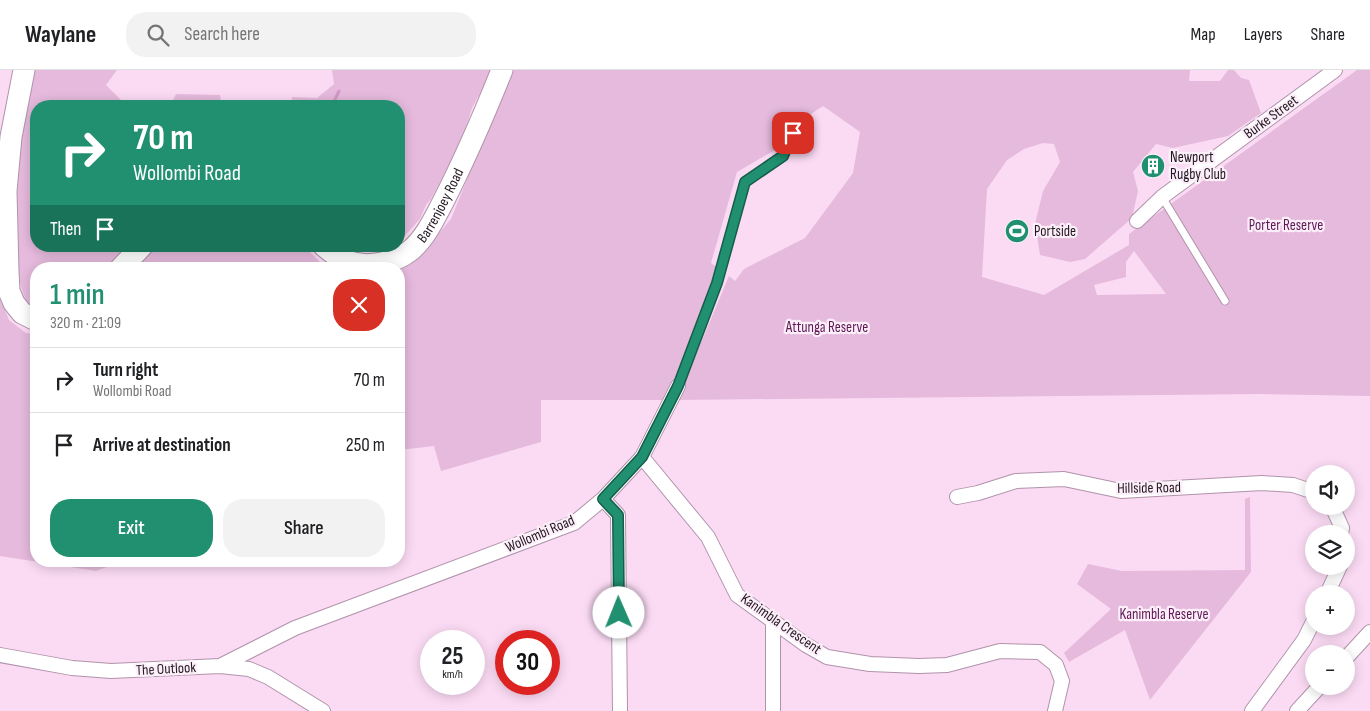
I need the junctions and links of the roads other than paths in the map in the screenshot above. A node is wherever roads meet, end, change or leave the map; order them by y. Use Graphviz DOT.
graph roads {
  1 [pos="24,70"];
  2 [pos="502,70"];
  3 [pos="1336,70"];
  4 [pos="793,133"];
  5 [pos="1162,197"];
  6 [pos="1137,220"];
  7 [pos="136,252"];
  8 [pos="333,252"];
  9 [pos="127,262"];
  10 [pos="350,262"];
  11 [pos="383,262"];
  12 [pos="1225,301"];
  13 [pos="30,317"];
  14 [pos="678,386"];
  15 [pos="642,457"];
  16 [pos="1305,489"];
  17 [pos="957,497"];
  18 [pos="603,499"];
  19 [pos="773,623"];
  20 [pos="1370,632"];
  21 [pos="1306,635"];
  22 [pos="1355,648"];
  23 [pos="0,655"];
  24 [pos="220,666"];
  25 [pos="1312,695"];
  26 [pos="323,711"];
  27 [pos="620,711"];
  28 [pos="773,711"];
  29 [pos="1055,711"];
  30 [pos="1252,711"];
  31 [pos="1297,711"];
  1 -- 13 [label="main road"];
  2 -- 11 [label="main road, Barrenjoey Road"];
  3 -- 5 [label="street, Burke Street"];
  4 -- 14 [label="lane, Wollombi Road"];
  5 -- 6 [label="street, Burke Street"];
  5 -- 12 [label="lane"];
  7 -- 9 [label="main road"];
  8 -- 10 [label="main road, Barrenjoey Road"];
  14 -- 15 [label="street, Wollombi Road"];
  15 -- 18 [label="street, Wollombi Road"];
  15 -- 19 [label="street, Kanimbla Crescent"];
  16 -- 17 [label="street, Hillside Road"];
  18 -- 24 [label="street, Wollombi Road"];
  18 -- 27 [label="street"];
  19 -- 28 [label="street"];
  19 -- 29 [label="street, Kanimbla Crescent"];
  20 -- 22 [label="street"];
  21 -- 30 [label="street"];
  23 -- 24 [label="street, The Outlook"];
  24 -- 26 [label="street, The Outlook"];
  25 -- 31 [label="street"];
}
